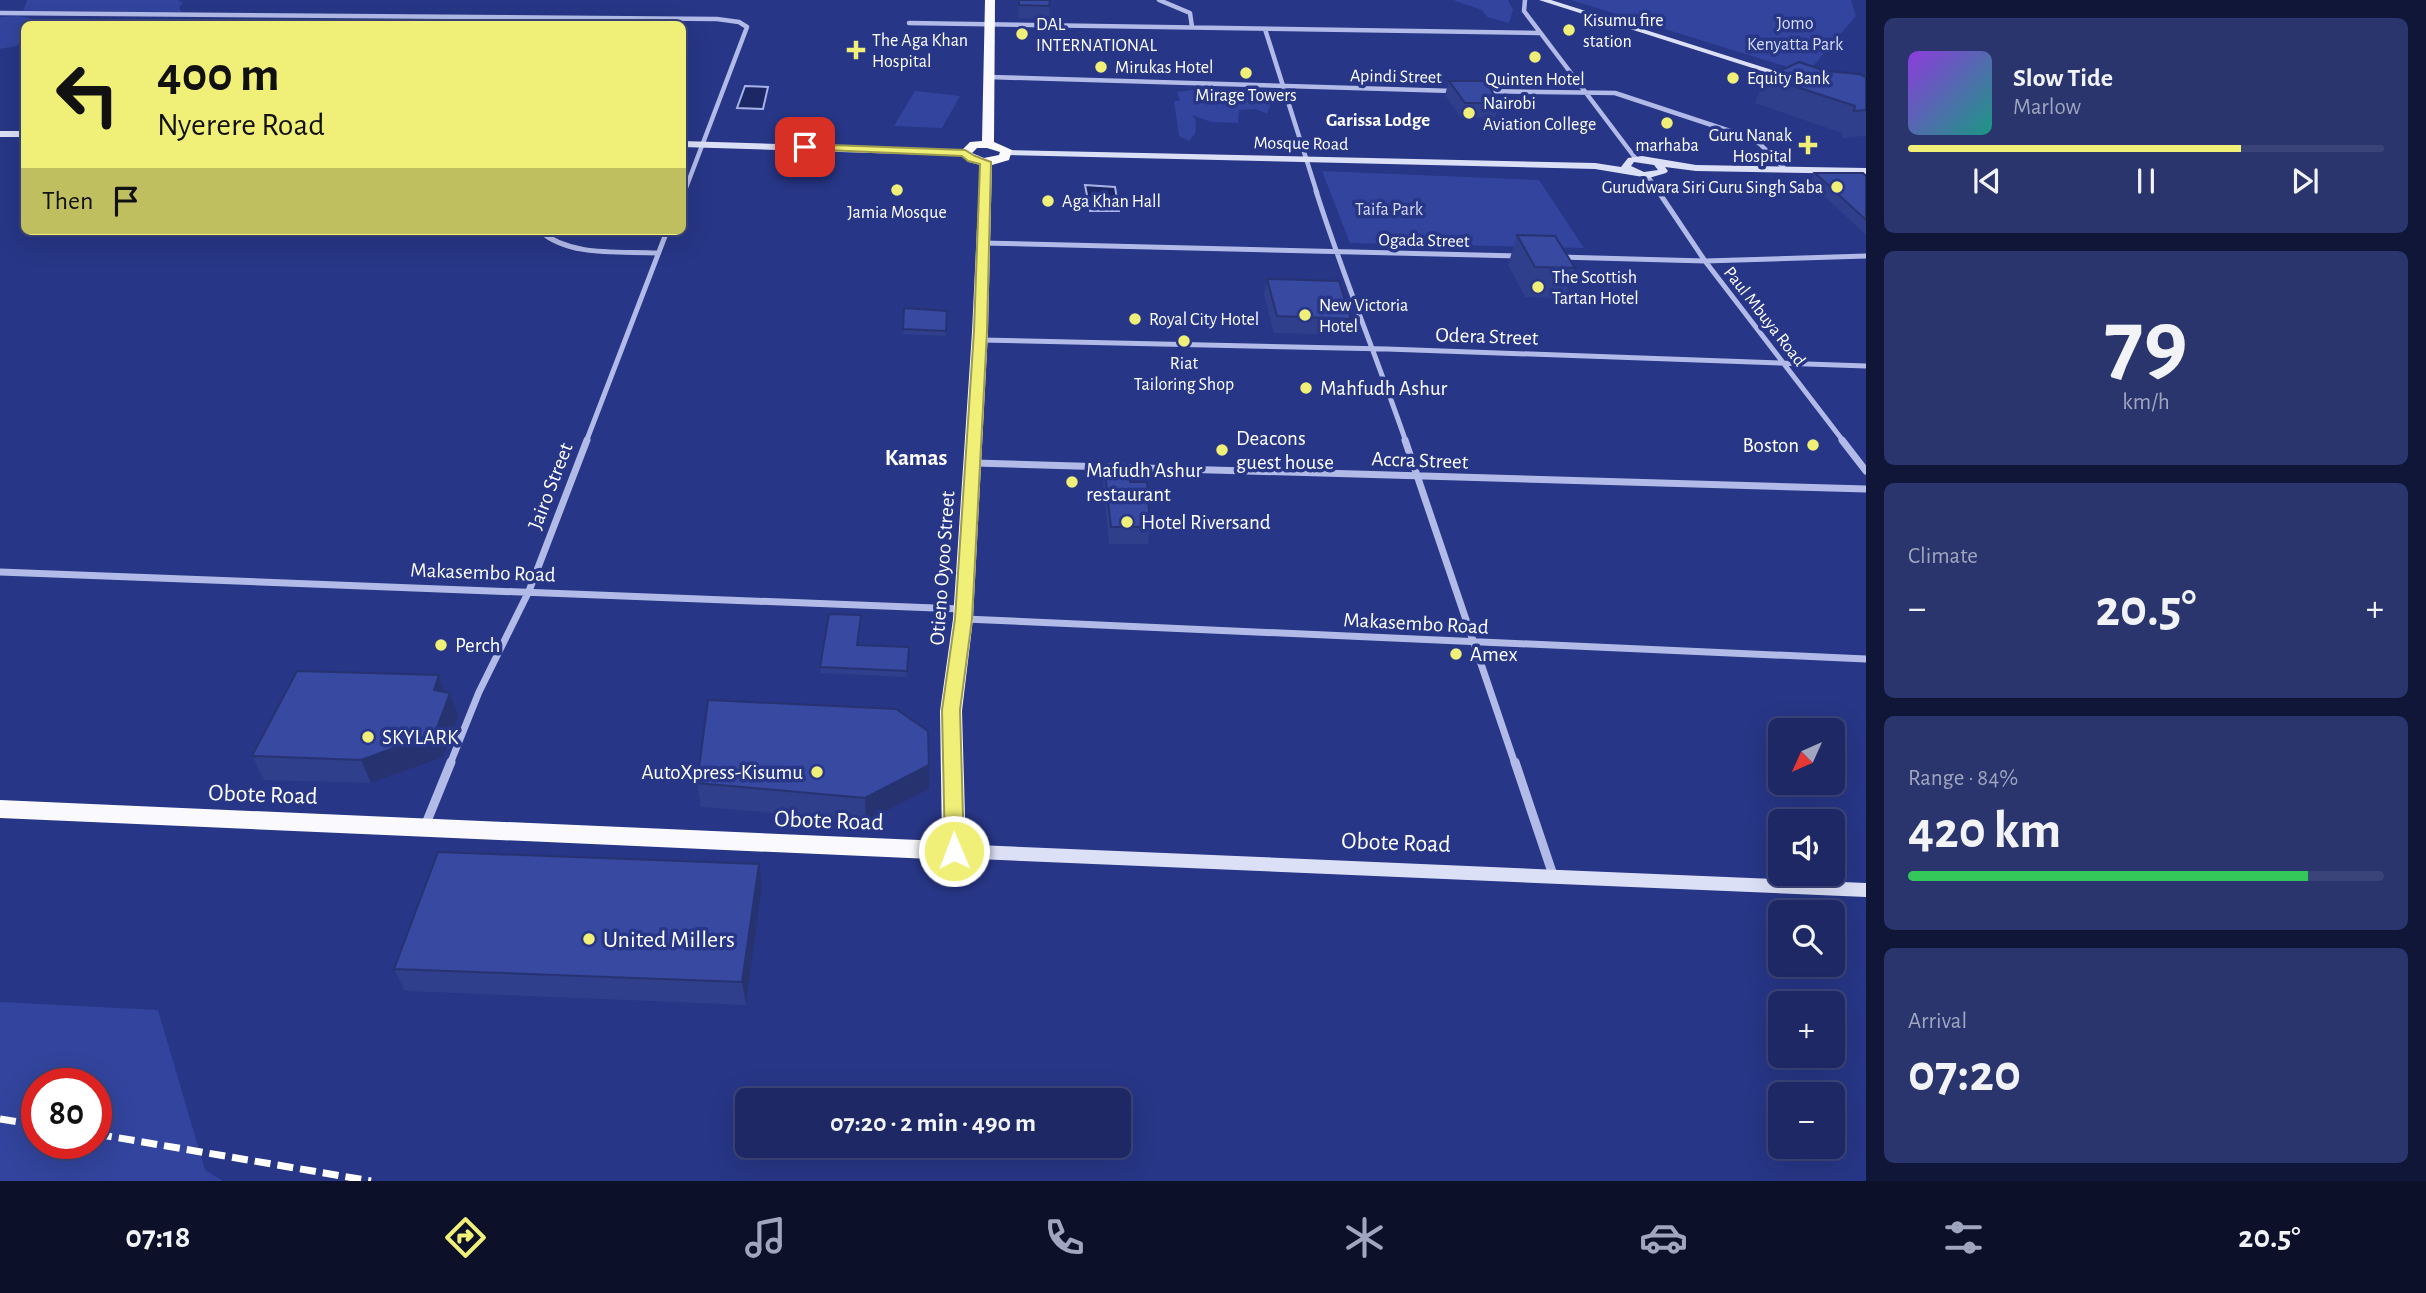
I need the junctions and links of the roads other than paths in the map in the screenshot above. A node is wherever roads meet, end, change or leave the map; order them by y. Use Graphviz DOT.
graph roads {
  1 [pos="990,0"];
  2 [pos="1159,0"];
  3 [pos="1525,0"];
  4 [pos="1544,0"];
  5 [pos="0,13"];
  6 [pos="909,23"];
  7 [pos="989,23"];
  8 [pos="1192,27"];
  9 [pos="1265,29"];
  10 [pos="1539,33"];
  11 [pos="989,76"];
  12 [pos="1805,82"];
  13 [pos="1284,88"];
  14 [pos="1458,91"];
  15 [pos="1472,91"];
  16 [pos="1583,92"];
  17 [pos="0,134"];
  18 [pos="21,134"];
  19 [pos="686,144"];
  20 [pos="703,144"];
  21 [pos="965,153"];
  22 [pos="987,153"];
  23 [pos="1007,153"];
  24 [pos="1304,158"];
  25 [pos="1636,159"];
  26 [pos="1628,167"];
  27 [pos="1660,167"];
  28 [pos="1784,168"];
  29 [pos="1866,171"];
  30 [pos="1647,175"];
  31 [pos="686,188"];
  32 [pos="545,235"];
  33 [pos="665,235"];
  34 [pos="981,243"];
  35 [pos="1336,252"];
  36 [pos="657,253"];
  37 [pos="1524,256"];
  38 [pos="1866,256"];
  39 [pos="1552,257"];
  40 [pos="1705,261"];
  41 [pos="980,340"];
  42 [pos="1374,348"];
  43 [pos="1784,364"];
  44 [pos="1866,366"];
  45 [pos="972,462"];
  46 [pos="1866,471"];
  47 [pos="1418,478"];
  48 [pos="1866,489"];
  49 [pos="0,572"];
  50 [pos="529,591"];
  51 [pos="964,614"];
  52 [pos="1475,643"];
  53 [pos="1866,659"];
  54 [pos="0,809"];
  55 [pos="425,827"];
  56 [pos="954,851"];
  57 [pos="1553,874"];
  58 [pos="1866,890"];
  1 -- 7 [label="highway, Otieno Oyoo Street"];
  2 -- 8 [label="street"];
  3 -- 10 [label="street"];
  4 -- 12 [label="main road"];
  5 -- 20 [label="street"];
  6 -- 7 [label="street"];
  7 -- 8 [label="street"];
  7 -- 11 [label="highway, Otieno Oyoo Street"];
  8 -- 9 [label="street"];
  9 -- 10 [label="street"];
  9 -- 13 [label="street"];
  10 -- 16 [label="street"];
  11 -- 13 [label="street, Apindi Street"];
  11 -- 22 [label="highway, Otieno Oyoo Street"];
  13 -- 14 [label="street, Apindi Street"];
  13 -- 24 [label="street"];
  15 -- 16 [label="street, Apindi Street"];
  16 -- 25 [label="street"];
  16 -- 28 [label="street, Apindi Street"];
  17 -- 18 [label="main road"];
  19 -- 20 [label="main road"];
  20 -- 21 [label="main road"];
  20 -- 31 [label="street"];
  21 -- 22 [label="highway"];
  22 -- 23 [label="highway"];
  22 -- 34 [label="highway, Otieno Oyoo Street"];
  23 -- 24 [label="main road, Mosque Road"];
  24 -- 26 [label="main road, Mosque Road"];
  24 -- 35 [label="street"];
  25 -- 26 [label="main road"];
  25 -- 27 [label="main road"];
  26 -- 30 [label="main road, Mosque Road"];
  27 -- 28 [label="main road"];
  27 -- 30 [label="main road"];
  28 -- 29 [label="main road"];
  30 -- 40 [label="street, Paul Mbuya Road"];
  32 -- 36 [label="street"];
  33 -- 36 [label="street, Jairo Street"];
  34 -- 35 [label="street, Ogada Street"];
  34 -- 41 [label="highway, Otieno Oyoo Street"];
  35 -- 37 [label="street, Ogada Street"];
  35 -- 42 [label="street"];
  36 -- 50 [label="street, Jairo Street"];
  38 -- 40 [label="street"];
  39 -- 40 [label="street"];
  40 -- 43 [label="street, Paul Mbuya Road"];
  41 -- 42 [label="street, Odera Street"];
  41 -- 45 [label="highway, Otieno Oyoo Street"];
  42 -- 43 [label="street, Odera Street"];
  42 -- 47 [label="street"];
  43 -- 44 [label="street, Odera Street"];
  43 -- 46 [label="street, Paul Mbuya Road"];
  45 -- 47 [label="street, Accra Street"];
  45 -- 51 [label="highway, Otieno Oyoo Street"];
  47 -- 48 [label="street, Accra Street"];
  47 -- 52 [label="street"];
  49 -- 50 [label="street, Makasembo Road"];
  50 -- 51 [label="street, Makasembo Road"];
  50 -- 55 [label="street, Jairo Street"];
  51 -- 52 [label="street, Makasembo Road"];
  51 -- 56 [label="highway, Otieno Oyoo Street"];
  52 -- 53 [label="street, Makasembo Road"];
  52 -- 57 [label="street"];
  54 -- 55 [label="highway, Obote Road"];
  55 -- 56 [label="highway, Obote Road"];
  56 -- 57 [label="main road, Obote Road"];
  57 -- 58 [label="main road, Obote Road"];
}
